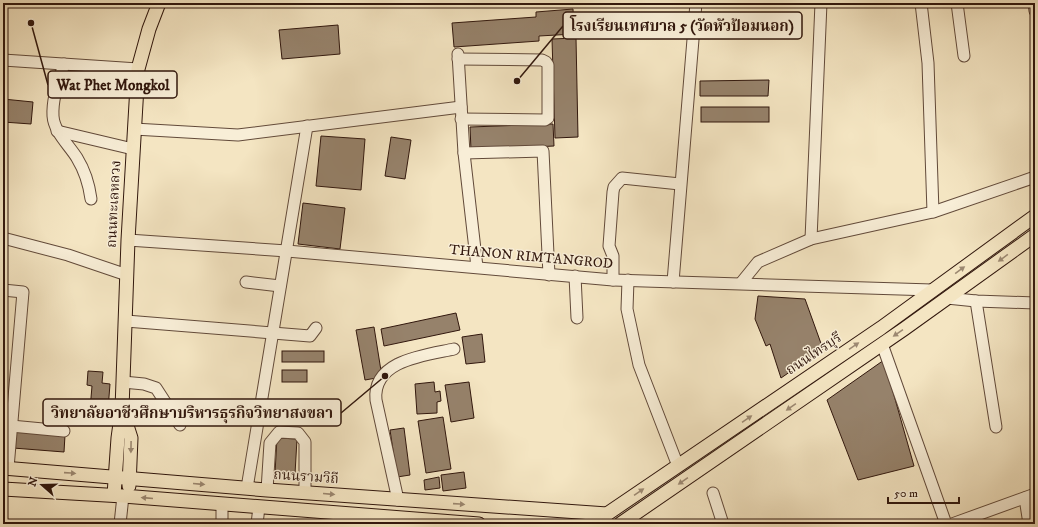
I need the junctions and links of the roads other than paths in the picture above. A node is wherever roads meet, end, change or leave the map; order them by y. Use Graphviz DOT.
graph roads {
  1 [pos="159,3"];
  2 [pos="696,3"];
  3 [pos="821,3"];
  4 [pos="921,3"];
  5 [pos="957,3"];
  6 [pos="1034,3"];
  7 [pos="1035,11"];
  8 [pos="964,56"];
  9 [pos="3,60"];
  10 [pos="64,64"];
  11 [pos="138,69"];
  12 [pos="461,107"];
  13 [pos="462,119"];
  14 [pos="307,126"];
  15 [pos="134,129"];
  16 [pos="57,131"];
  17 [pos="133,149"];
  18 [pos="464,153"];
  19 [pos="1035,177"];
  20 [pos="680,184"];
  21 [pos="91,199"];
  22 [pos="933,212"];
  23 [pos="1035,216"];
  24 [pos="1035,235"];
  25 [pos="3,238"];
  26 [pos="811,239"];
  27 [pos="128,240"];
  28 [pos="287,251"];
  29 [pos="477,267"];
  30 [pos="127,275"];
  31 [pos="549,275"];
  32 [pos="575,276"];
  33 [pos="613,280"];
  34 [pos="628,280"];
  35 [pos="246,282"];
  36 [pos="673,282"];
  37 [pos="741,283"];
  38 [pos="280,286"];
  39 [pos="3,290"];
  40 [pos="932,290"];
  41 [pos="947,298"];
  42 [pos="976,301"];
  43 [pos="1035,303"];
  44 [pos="577,318"];
  45 [pos="126,321"];
  46 [pos="316,328"];
  47 [pos="273,333"];
  48 [pos="882,344"];
  49 [pos="454,349"];
  50 [pos="3,382"];
  51 [pos="123,382"];
  52 [pos="15,383"];
  53 [pos="122,409"];
  54 [pos="180,425"];
  55 [pos="11,426"];
  56 [pos="996,427"];
  57 [pos="64,431"];
  58 [pos="678,466"];
  59 [pos="6,468"];
  60 [pos="115,477"];
  61 [pos="130,478"];
  62 [pos="247,488"];
  63 [pos="3,489"];
  64 [pos="267,490"];
  65 [pos="305,492"];
  66 [pos="713,493"];
  67 [pos="122,496"];
  68 [pos="1030,496"];
  69 [pos="398,500"];
  70 [pos="222,505"];
  71 [pos="259,507"];
  72 [pos="361,519"];
  73 [pos="608,519"];
  74 [pos="120,524"];
  75 [pos="222,524"];
  76 [pos="257,524"];
  77 [pos="479,524"];
  78 [pos="596,524"];
  79 [pos="620,524"];
  80 [pos="723,524"];
  81 [pos="946,524"];
  82 [pos="952,524"];
  83 [pos="1029,524"];
  1 -- 11 [label="main road, ถนนทะเลหลวง"];
  2 -- 20 [label="street"];
  3 -- 26 [label="street"];
  4 -- 22 [label="street"];
  5 -- 8 [label="street"];
  6 -- 7 [label="street"];
  9 -- 10 [label="street"];
  10 -- 11 [label="street"];
  10 -- 16 [label="street"];
  11 -- 15 [label="main road, ถนนทะเลหลวง"];
  12 -- 13 [label="street"];
  12 -- 13 [label="street"];
  12 -- 14 [label="street"];
  13 -- 18 [label="street"];
  14 -- 15 [label="street"];
  14 -- 28 [label="street"];
  15 -- 17 [label="main road, ถนนทะเลหลวง"];
  16 -- 17 [label="street"];
  16 -- 21 [label="street"];
  17 -- 27 [label="main road, ถนนทะเลหลวง"];
  18 -- 29 [label="street"];
  18 -- 31 [label="street"];
  19 -- 22 [label="street"];
  20 -- 33 [label="street"];
  20 -- 36 [label="street"];
  22 -- 26 [label="street"];
  40 -- 23 [label="main road, ถนนไทรบุรี, one-way"];
  24 -- 41 [label="main road, one-way"];
  25 -- 30 [label="street"];
  26 -- 37 [label="street"];
  27 -- 28 [label="street, THANON RIMTANGROD"];
  27 -- 30 [label="main road, ถนนทะเลหลวง"];
  28 -- 29 [label="street, THANON RIMTANGROD"];
  28 -- 38 [label="street"];
  29 -- 31 [label="street, THANON RIMTANGROD"];
  30 -- 45 [label="main road, ถนนทะเลหลวง"];
  31 -- 32 [label="street, THANON RIMTANGROD"];
  32 -- 33 [label="street, THANON RIMTANGROD"];
  32 -- 44 [label="street"];
  33 -- 34 [label="street, THANON RIMTANGROD"];
  34 -- 36 [label="street, THANON RIMTANGROD"];
  34 -- 58 [label="street"];
  35 -- 38 [label="street"];
  36 -- 37 [label="street, THANON RIMTANGROD"];
  37 -- 40 [label="street, THANON RIMTANGROD"];
  38 -- 47 [label="street"];
  39 -- 52 [label="street"];
  58 -- 40 [label="main road, ถนนไทรบุรี, one-way"];
  41 -- 42 [label="street"];
  41 -- 48 [label="main road, one-way"];
  42 -- 43 [label="street"];
  42 -- 56 [label="street"];
  45 -- 47 [label="street"];
  45 -- 51 [label="main road, ถนนทะเลหลวง"];
  46 -- 47 [label="street"];
  47 -- 62 [label="street"];
  48 -- 79 [label="main road, one-way"];
  48 -- 81 [label="street"];
  49 -- 69 [label="street"];
  50 -- 52 [label="street"];
  51 -- 53 [label="main road, ถนนทะเลหลวง"];
  51 -- 54 [label="street"];
  52 -- 55 [label="street"];
  53 -- 60 [label="main road, ถนนทะเลหลวง"];
  53 -- 61 [label="main road, ถนนทะเลหลวง, one-way"];
  55 -- 57 [label="street"];
  55 -- 59 [label="street"];
  73 -- 58 [label="main road, ถนนไทรบุรี, one-way"];
  59 -- 60 [label="main road, ถนนรามวิถี, one-way"];
  60 -- 61 [label="main road, ถนนรามวิถี"];
  60 -- 67 [label="main road, ถนนทะเลหลวง"];
  61 -- 62 [label="main road, ถนนรามวิถี, one-way"];
  61 -- 67 [label="main road, ถนนทะเลหลวง"];
  62 -- 64 [label="main road, ถนนรามวิถี"];
  63 -- 67 [label="main road"];
  64 -- 65 [label="main road, ถนนรามวิถี"];
  64 -- 65 [label="street"];
  65 -- 69 [label="main road, ถนนรามวิถี, one-way"];
  66 -- 80 [label="street"];
  70 -- 67 [label="main road, one-way"];
  67 -- 74 [label="street"];
  68 -- 82 [label="street"];
  68 -- 83 [label="street"];
  69 -- 73 [label="main road, ถนนรามวิถี, one-way"];
  70 -- 71 [label="main road"];
  70 -- 75 [label="street"];
  71 -- 72 [label="main road"];
  71 -- 76 [label="street"];
  72 -- 77 [label="main road"];
  73 -- 78 [label="street"];
}
